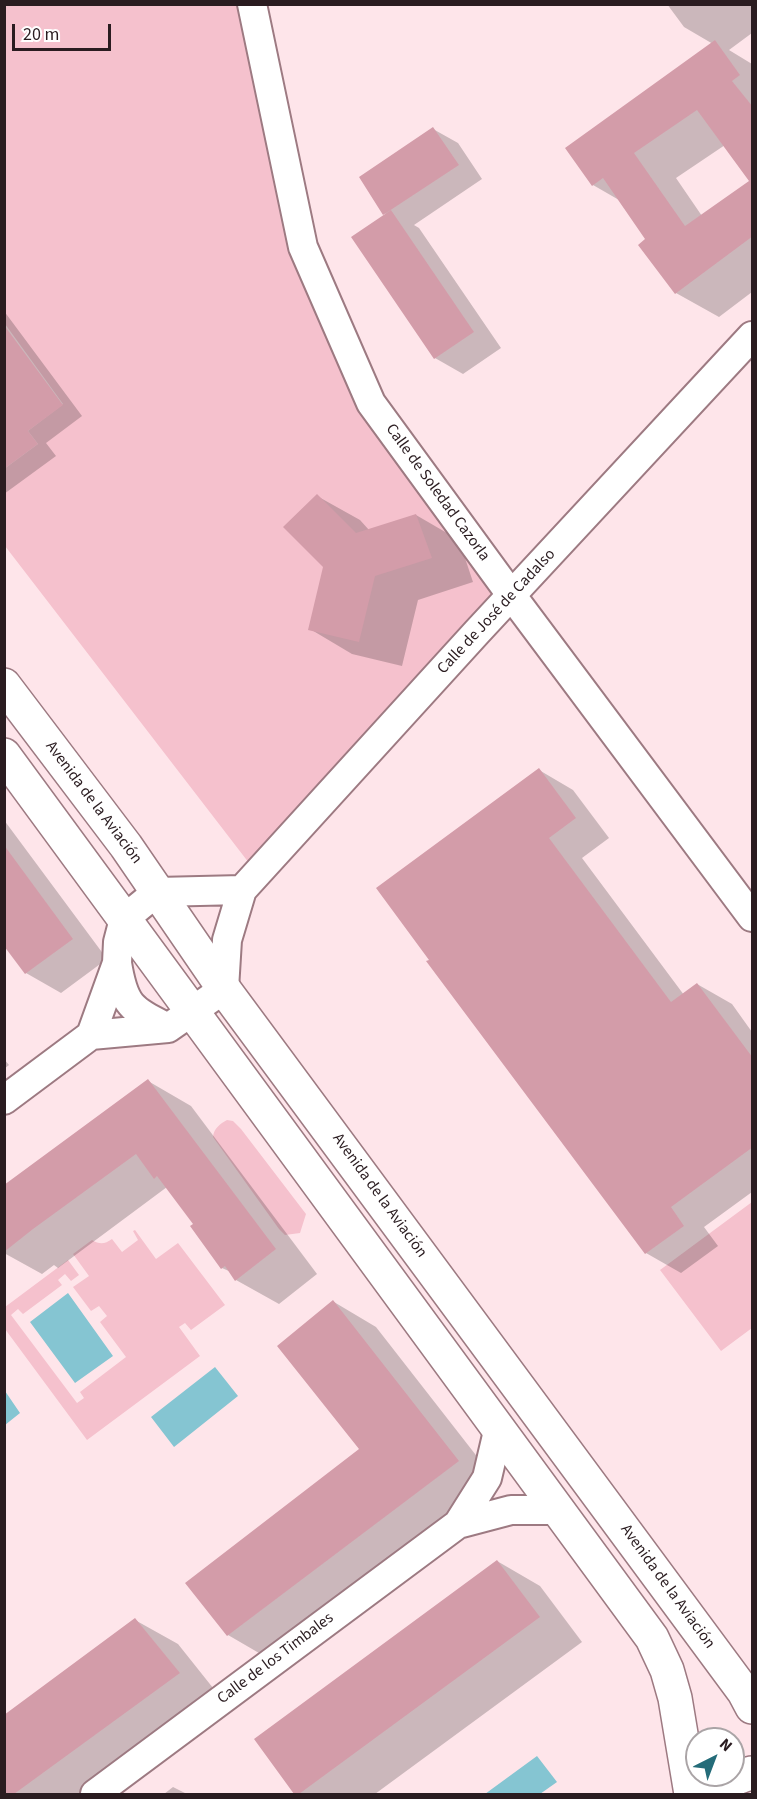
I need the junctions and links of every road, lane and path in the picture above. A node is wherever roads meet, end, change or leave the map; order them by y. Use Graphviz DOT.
graph roads {
  1 [pos="252,4"];
  2 [pos="753,336"];
  3 [pos="512,596"];
  4 [pos="4,685"];
  5 [pos="4,755"];
  6 [pos="242,890"];
  7 [pos="157,892"];
  8 [pos="753,917"];
  9 [pos="124,919"];
  10 [pos="117,963"];
  11 [pos="224,989"];
  12 [pos="180,1021"];
  13 [pos="91,1035"];
  14 [pos="4,1100"];
  15 [pos="499,1427"];
  16 [pos="560,1510"];
  17 [pos="458,1524"];
  18 [pos="753,1707"];
  19 [pos="753,1773"];
  20 [pos="95,1794"];
  21 [pos="691,1794"];
  22 [pos="713,1794"];
  1 -- 3 [label="street, Calle de Soledad Cazorla"];
  2 -- 3 [label="street, Calle de José de Cadalso"];
  3 -- 6 [label="street, Calle de José de Cadalso"];
  3 -- 8 [label="street, Calle de Soledad Cazorla"];
  4 -- 7 [label="main road, Avenida de la Aviación"];
  5 -- 9 [label="main road"];
  6 -- 7 [label="street"];
  6 -- 11 [label="street, Calle de José de Cadalso"];
  7 -- 9 [label="street"];
  7 -- 11 [label="main road, Avenida de la Aviación"];
  9 -- 10 [label="street"];
  9 -- 12 [label="main road"];
  10 -- 12 [label="street"];
  10 -- 13 [label="street"];
  11 -- 12 [label="street"];
  11 -- 18 [label="main road, Avenida de la Aviación"];
  12 -- 13 [label="street"];
  12 -- 15 [label="main road"];
  13 -- 14 [label="street"];
  15 -- 16 [label="main road"];
  15 -- 17 [label="street, Calle de los Timbales"];
  16 -- 17 [label="street, Calle de los Timbales"];
  16 -- 21 [label="main road"];
  17 -- 20 [label="street, Calle de los Timbales"];
  19 -- 22 [label="main road"];
}
